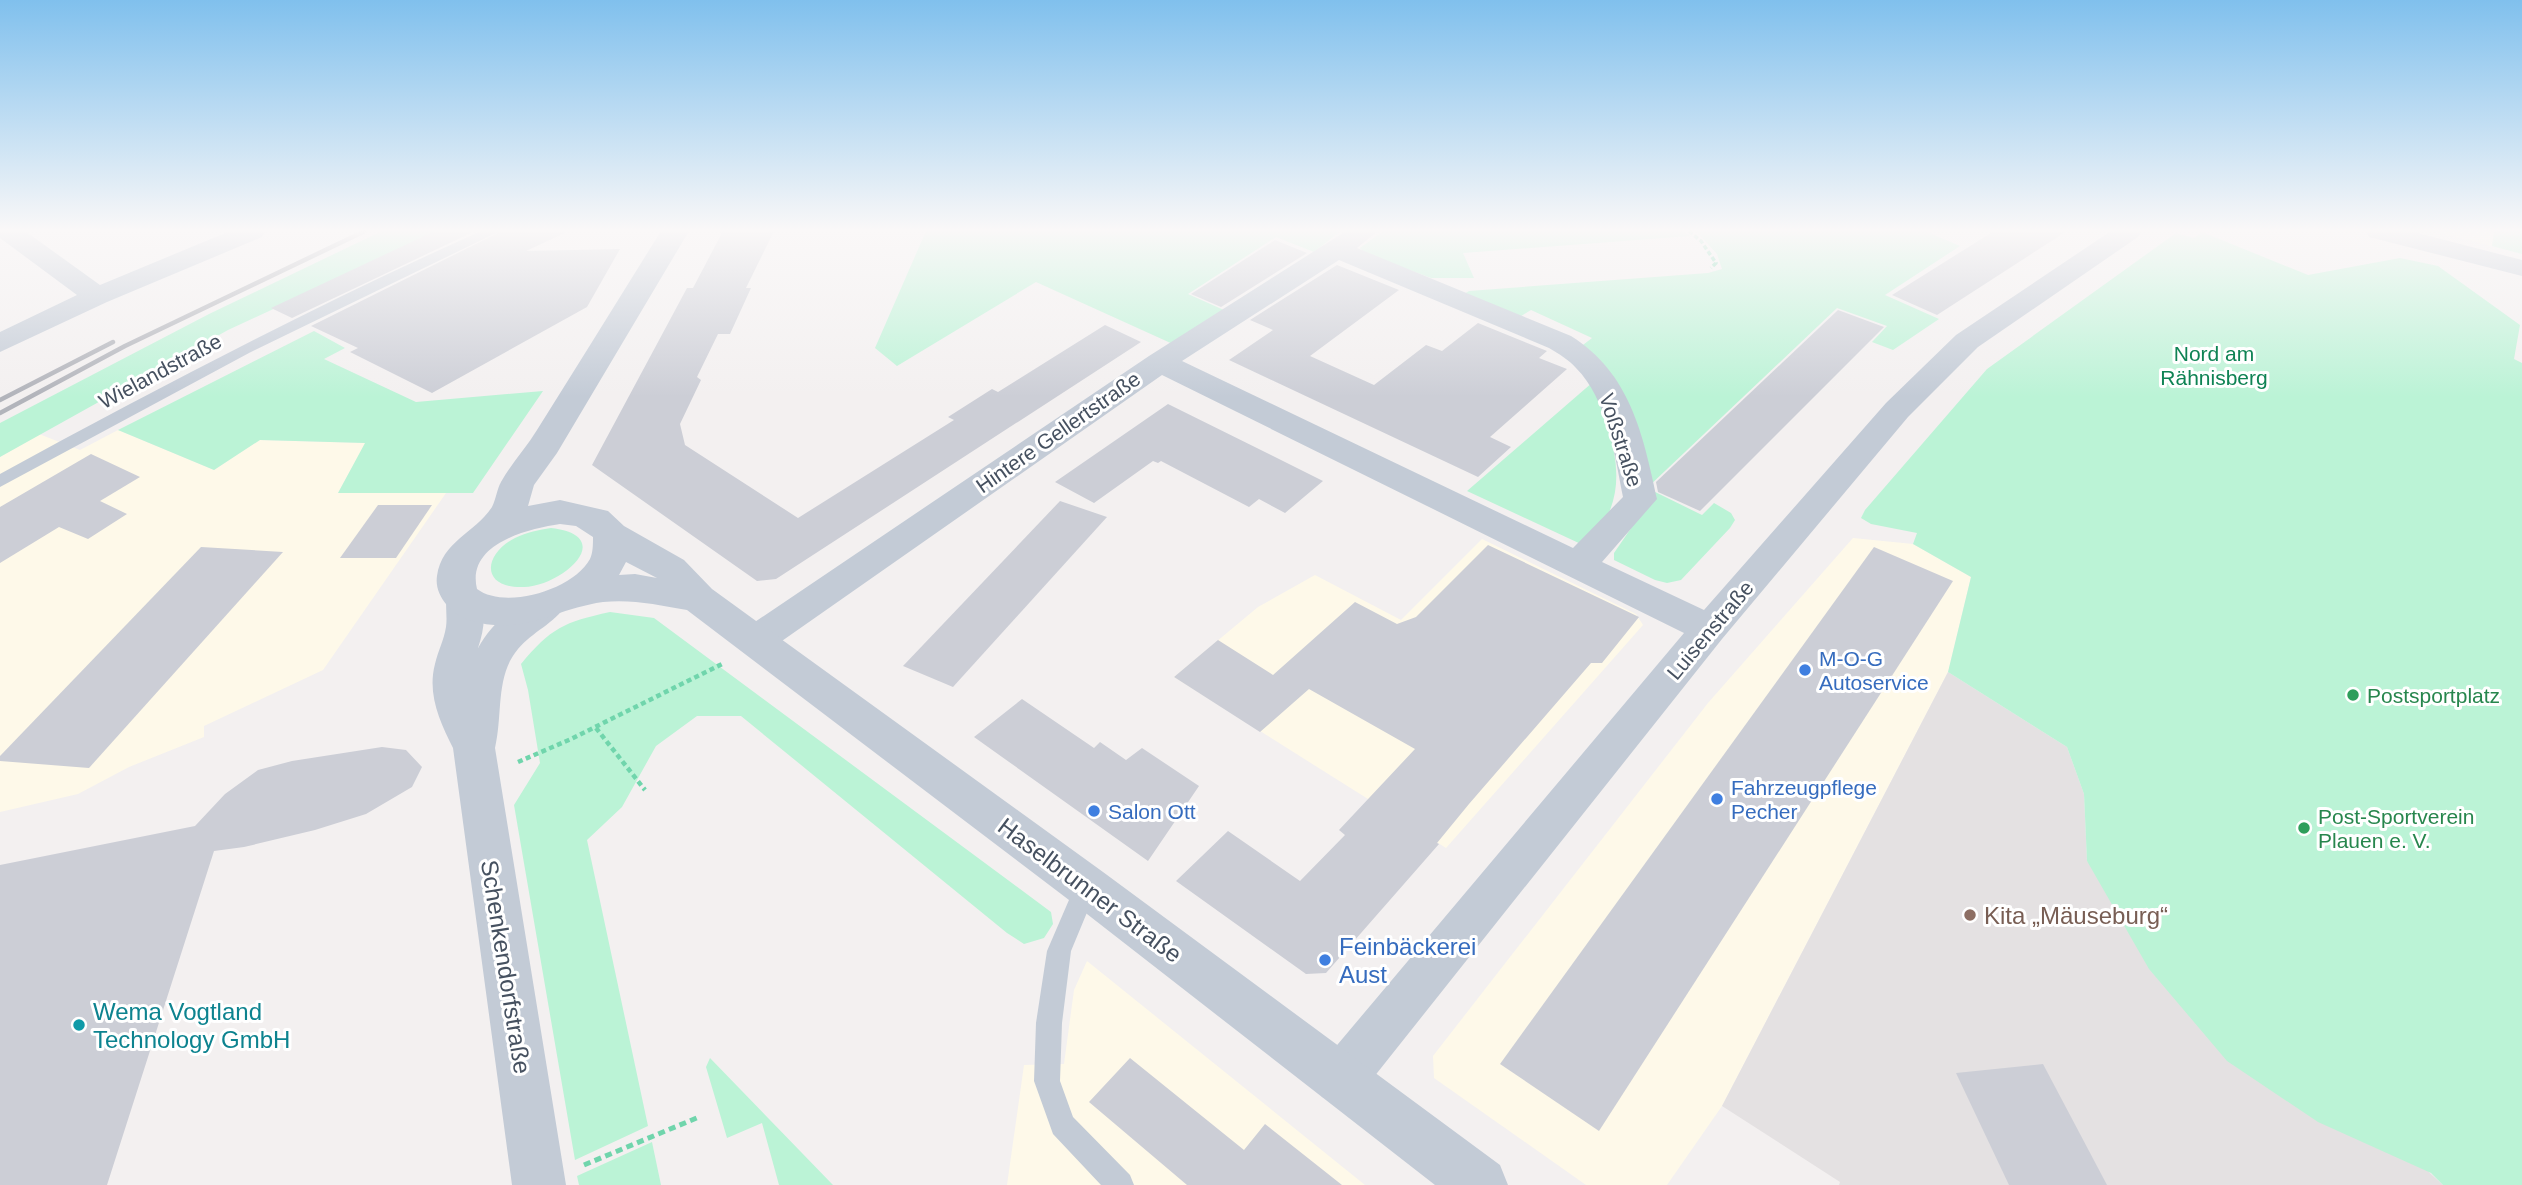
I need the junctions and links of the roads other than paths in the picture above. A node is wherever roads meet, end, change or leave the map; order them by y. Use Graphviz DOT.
graph roads {
  1 [pos="84,286"];
  2 [pos="120,286"];
  3 [pos="372,286"];
  4 [pos="641,286"];
  5 [pos="1279,286"];
  6 [pos="1426,286"];
  7 [pos="2048,286"];
  8 [pos="97,296"];
  9 [pos="0,343"];
  10 [pos="1160,362"];
  11 [pos="540,453"];
  12 [pos="0,481"];
  13 [pos="597,525"];
  14 [pos="485,536"];
  15 [pos="1578,565"];
  16 [pos="463,599"];
  17 [pos="698,599"];
  18 [pos="558,600"];
  19 [pos="1709,629"];
  20 [pos="741,651"];
  21 [pos="474,748"];
  22 [pos="1086,886"];
  23 [pos="1340,1080"];
  24 [pos="539,1184"];
  25 [pos="1120,1185"];
  26 [pos="1480,1185"];
  1 -- 8 [label="street"];
  2 -- 8 [label="street"];
  3 -- 12 [label="lane, Wielandstraße"];
  4 -- 11 [label="street, Schenkendorfstraße"];
  5 -- 10 [label="street, Hintere Gellertstraße"];
  6 -- 15 [label="street, Voßstraße"];
  7 -- 19 [label="street, Luisenstraße"];
  8 -- 9 [label="street"];
  10 -- 15 [label="street"];
  10 -- 20 [label="street, Hintere Gellertstraße"];
  11 -- 13 [label="street"];
  11 -- 14 [label="street, Schenkendorfstraße"];
  13 -- 14 [label="street, Schenkendorfstraße"];
  13 -- 17 [label="street, Haselbrunner Straße"];
  13 -- 18 [label="street, Schenkendorfstraße"];
  14 -- 16 [label="street, Schenkendorfstraße"];
  15 -- 19 [label="street"];
  16 -- 18 [label="street, Schenkendorfstraße"];
  16 -- 21 [label="street, Schenkendorfstraße"];
  17 -- 18 [label="street, Haselbrunner Straße"];
  17 -- 20 [label="street, Haselbrunner Straße"];
  18 -- 21 [label="street, Schenkendorfstraße"];
  19 -- 23 [label="street, Luisenstraße"];
  20 -- 22 [label="street, Haselbrunner Straße"];
  21 -- 24 [label="street, Schenkendorfstraße"];
  22 -- 23 [label="street, Haselbrunner Straße"];
  22 -- 25 [label="lane"];
  23 -- 26 [label="street, Haselbrunner Straße"];
}
